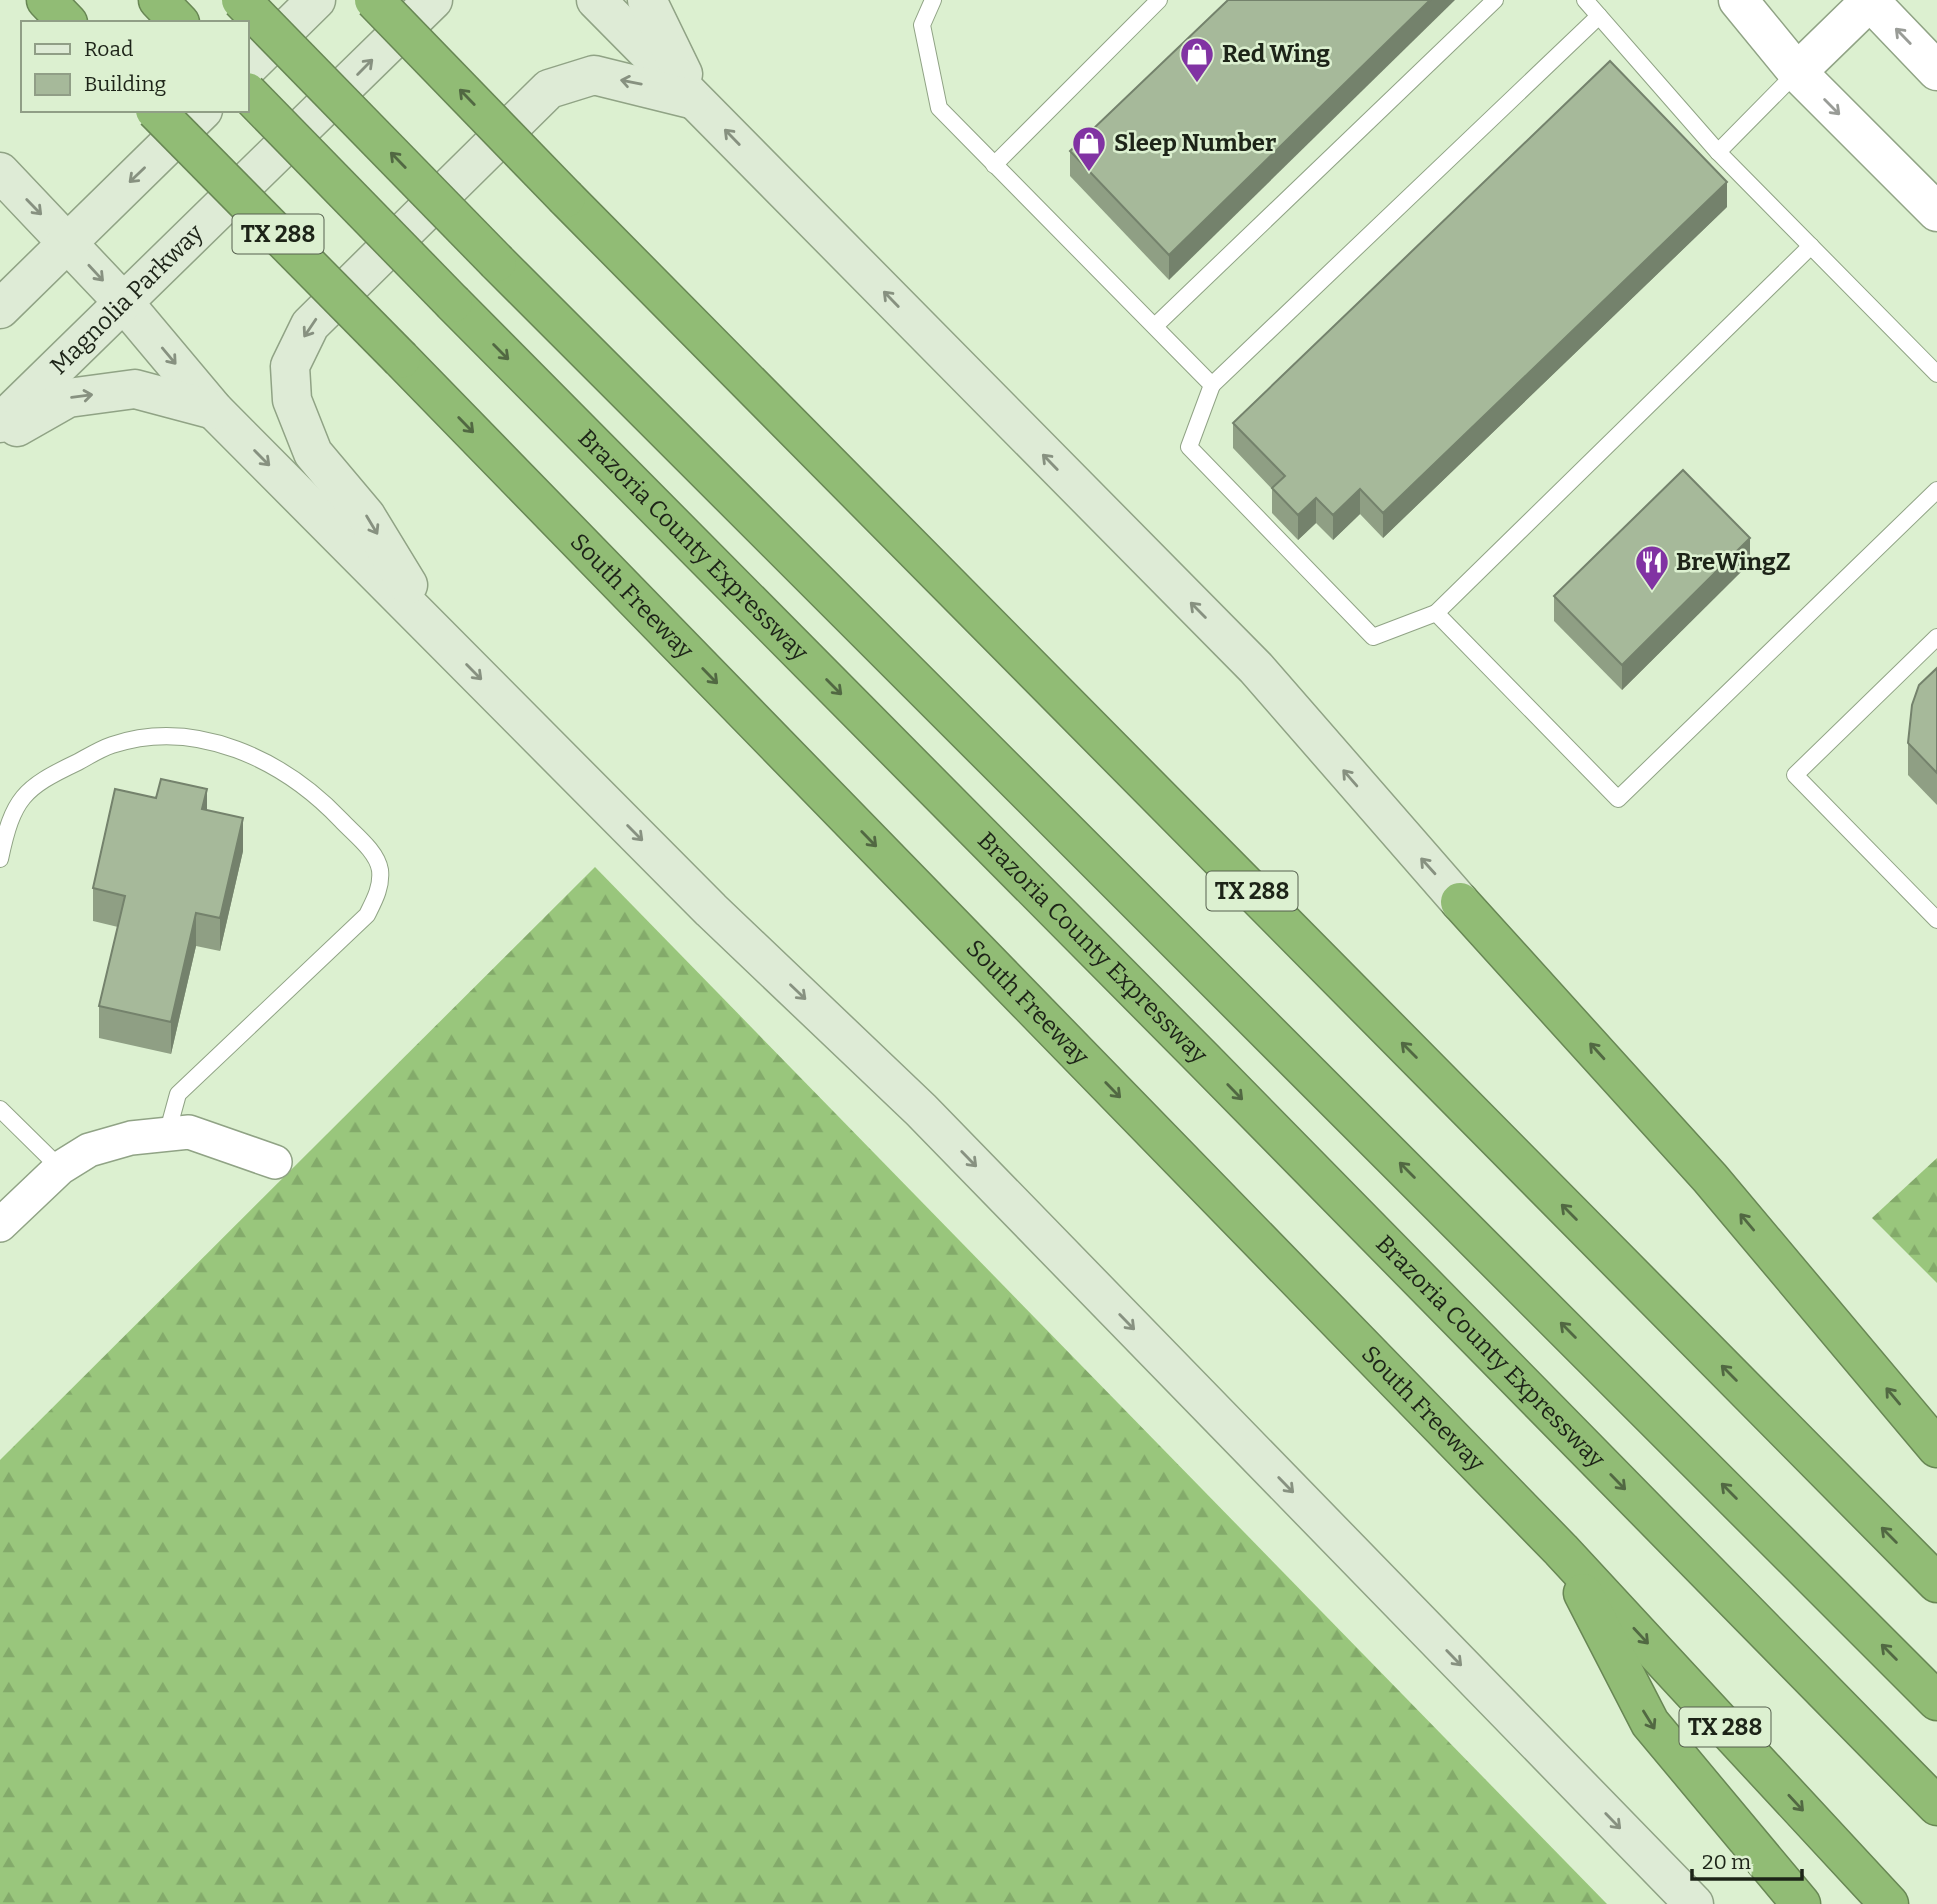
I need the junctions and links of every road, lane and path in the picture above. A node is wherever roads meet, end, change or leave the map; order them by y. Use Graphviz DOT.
graph roads {
  1 [pos="46,0"];
  2 [pos="158,0"];
  3 [pos="242,0"];
  4 [pos="316,0"];
  5 [pos="374,0"];
  6 [pos="433,0"];
  7 [pos="596,0"];
  8 [pos="647,0"];
  9 [pos="933,0"];
  10 [pos="1159,0"];
  11 [pos="1495,0"];
  12 [pos="1585,0"];
  13 [pos="1738,0"];
  14 [pos="1870,0"];
  15 [pos="1599,16"];
  16 [pos="66,21"];
  17 [pos="178,21"];
  18 [pos="248,67"];
  19 [pos="1937,71"];
  20 [pos="1797,72"];
  21 [pos="248,93"];
  22 [pos="697,101"];
  23 [pos="157,112"];
  24 [pos="201,112"];
  25 [pos="1718,152"];
  26 [pos="994,165"];
  27 [pos="0,172"];
  28 [pos="1937,212"];
  29 [pos="68,242"];
  30 [pos="1811,246"];
  31 [pos="125,304"];
  32 [pos="0,309"];
  33 [pos="1156,326"];
  34 [pos="1937,374"];
  35 [pos="1212,384"];
  36 [pos="214,410"];
  37 [pos="0,423"];
  38 [pos="0,437"];
  39 [pos="1937,490"];
  40 [pos="1436,613"];
  41 [pos="437,634"];
  42 [pos="1937,637"];
  43 [pos="0,859"];
  44 [pos="1460,902"];
  45 [pos="1937,920"];
  46 [pos="0,1109"];
  47 [pos="167,1134"];
  48 [pos="275,1162"];
  49 [pos="60,1168"];
  50 [pos="0,1224"];
  51 [pos="1937,1448"];
  52 [pos="1561,1550"];
  53 [pos="1937,1583"];
  54 [pos="1937,1701"];
  55 [pos="1937,1806"];
  56 [pos="1694,1904"];
  57 [pos="1801,1904"];
  58 [pos="1889,1904"];
  1 -- 16 [label="highway"];
  2 -- 17 [label="highway"];
  54 -- 3 [label="highway, one-way, bridge"];
  4 -- 18 [label="main road"];
  53 -- 5 [label="highway, TX 288, one-way, bridge"];
  31 -- 6 [label="main road, Magnolia Parkway, one-way"];
  7 -- 22 [label="main road"];
  8 -- 22 [label="main road"];
  9 -- 26 [label="lane"];
  10 -- 26 [label="lane"];
  11 -- 33 [label="lane"];
  12 -- 15 [label="lane"];
  13 -- 20 [label="street"];
  19 -- 14 [label="street, one-way"];
  14 -- 20 [label="street"];
  15 -- 25 [label="lane"];
  15 -- 35 [label="lane"];
  20 -- 25 [label="lane"];
  20 -- 28 [label="street, one-way"];
  21 -- 55 [label="highway, Brazoria County Expressway, one-way, bridge"];
  22 -- 41 [label="main road, one-way"];
  44 -- 22 [label="main road, one-way"];
  23 -- 52 [label="highway, South Freeway / TX 288, one-way, bridge"];
  24 -- 29 [label="main road, one-way"];
  25 -- 30 [label="lane"];
  26 -- 33 [label="lane"];
  27 -- 29 [label="main road, one-way"];
  29 -- 31 [label="main road, one-way"];
  29 -- 32 [label="main road"];
  30 -- 34 [label="lane"];
  30 -- 40 [label="lane"];
  31 -- 36 [label="main road, one-way"];
  31 -- 37 [label="main road, Magnolia Parkway"];
  33 -- 35 [label="lane"];
  35 -- 40 [label="lane"];
  38 -- 36 [label="main road, one-way"];
  36 -- 41 [label="main road, one-way"];
  39 -- 40 [label="lane"];
  41 -- 56 [label="main road, one-way"];
  42 -- 45 [label="lane"];
  43 -- 47 [label="lane"];
  51 -- 44 [label="highway, one-way"];
  46 -- 49 [label="lane"];
  47 -- 48 [label="street"];
  47 -- 49 [label="street"];
  49 -- 50 [label="street"];
  52 -- 57 [label="highway, one-way"];
  52 -- 58 [label="highway, South Freeway / TX 288, one-way"];
}
